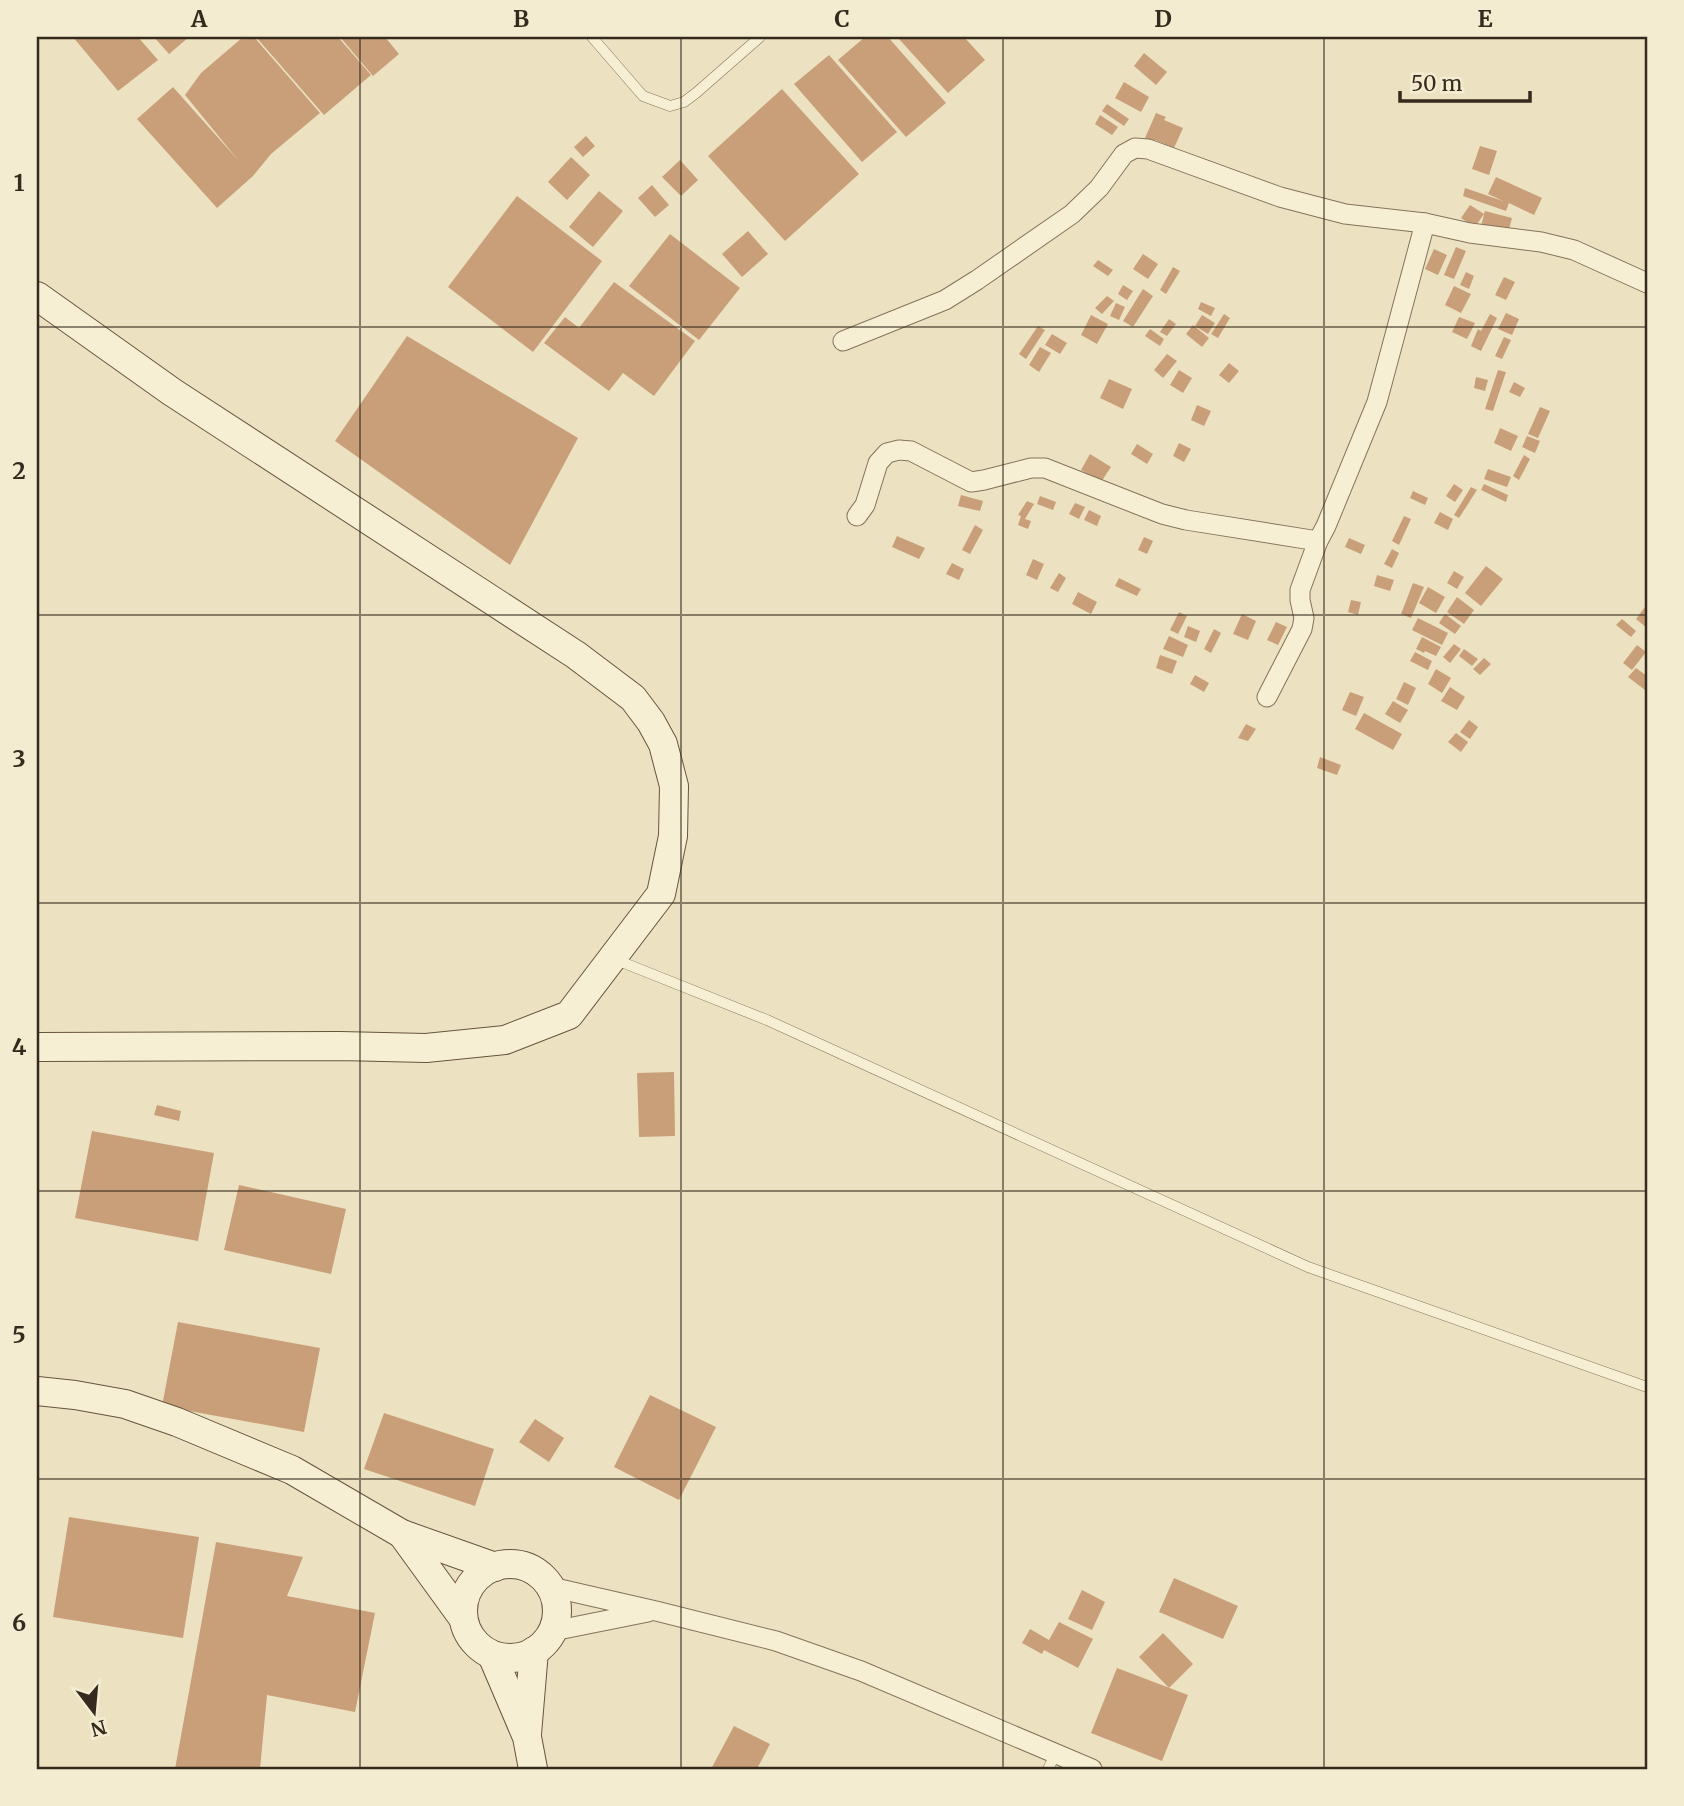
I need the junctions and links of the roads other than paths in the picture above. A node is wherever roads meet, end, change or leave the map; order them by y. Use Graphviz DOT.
graph roads {
  1 [pos="592,37"];
  2 [pos="760,37"];
  3 [pos="1425,223"];
  4 [pos="1647,283"];
  5 [pos="37,296"];
  6 [pos="842,341"];
  7 [pos="857,516"];
  8 [pos="1318,541"];
  9 [pos="1267,697"];
  10 [pos="612,958"];
  11 [pos="37,1046"];
  12 [pos="1647,1387"];
  13 [pos="37,1391"];
  14 [pos="402,1534"];
  15 [pos="495,1567"];
  16 [pos="551,1587"];
  17 [pos="656,1611"];
  18 [pos="463,1618"];
  19 [pos="543,1641"];
  20 [pos="492,1655"];
  21 [pos="527,1737"];
  22 [pos="1052,1761"];
  23 [pos="533,1769"];
  24 [pos="1092,1769"];
  1 -- 2 [label="lane"];
  3 -- 4 [label="street"];
  3 -- 6 [label="street"];
  3 -- 8 [label="street"];
  5 -- 10 [label="main road"];
  7 -- 8 [label="street"];
  8 -- 9 [label="street"];
  10 -- 11 [label="main road"];
  10 -- 12 [label="lane"];
  13 -- 14 [label="main road"];
  14 -- 15 [label="main road"];
  14 -- 18 [label="main road"];
  15 -- 16 [label="main road"];
  15 -- 18 [label="main road"];
  16 -- 17 [label="street"];
  16 -- 19 [label="main road"];
  17 -- 19 [label="street"];
  17 -- 22 [label="street"];
  18 -- 20 [label="main road"];
  19 -- 20 [label="main road"];
  19 -- 21 [label="main road"];
  20 -- 21 [label="main road"];
  21 -- 23 [label="main road"];
  22 -- 24 [label="street"];
}
